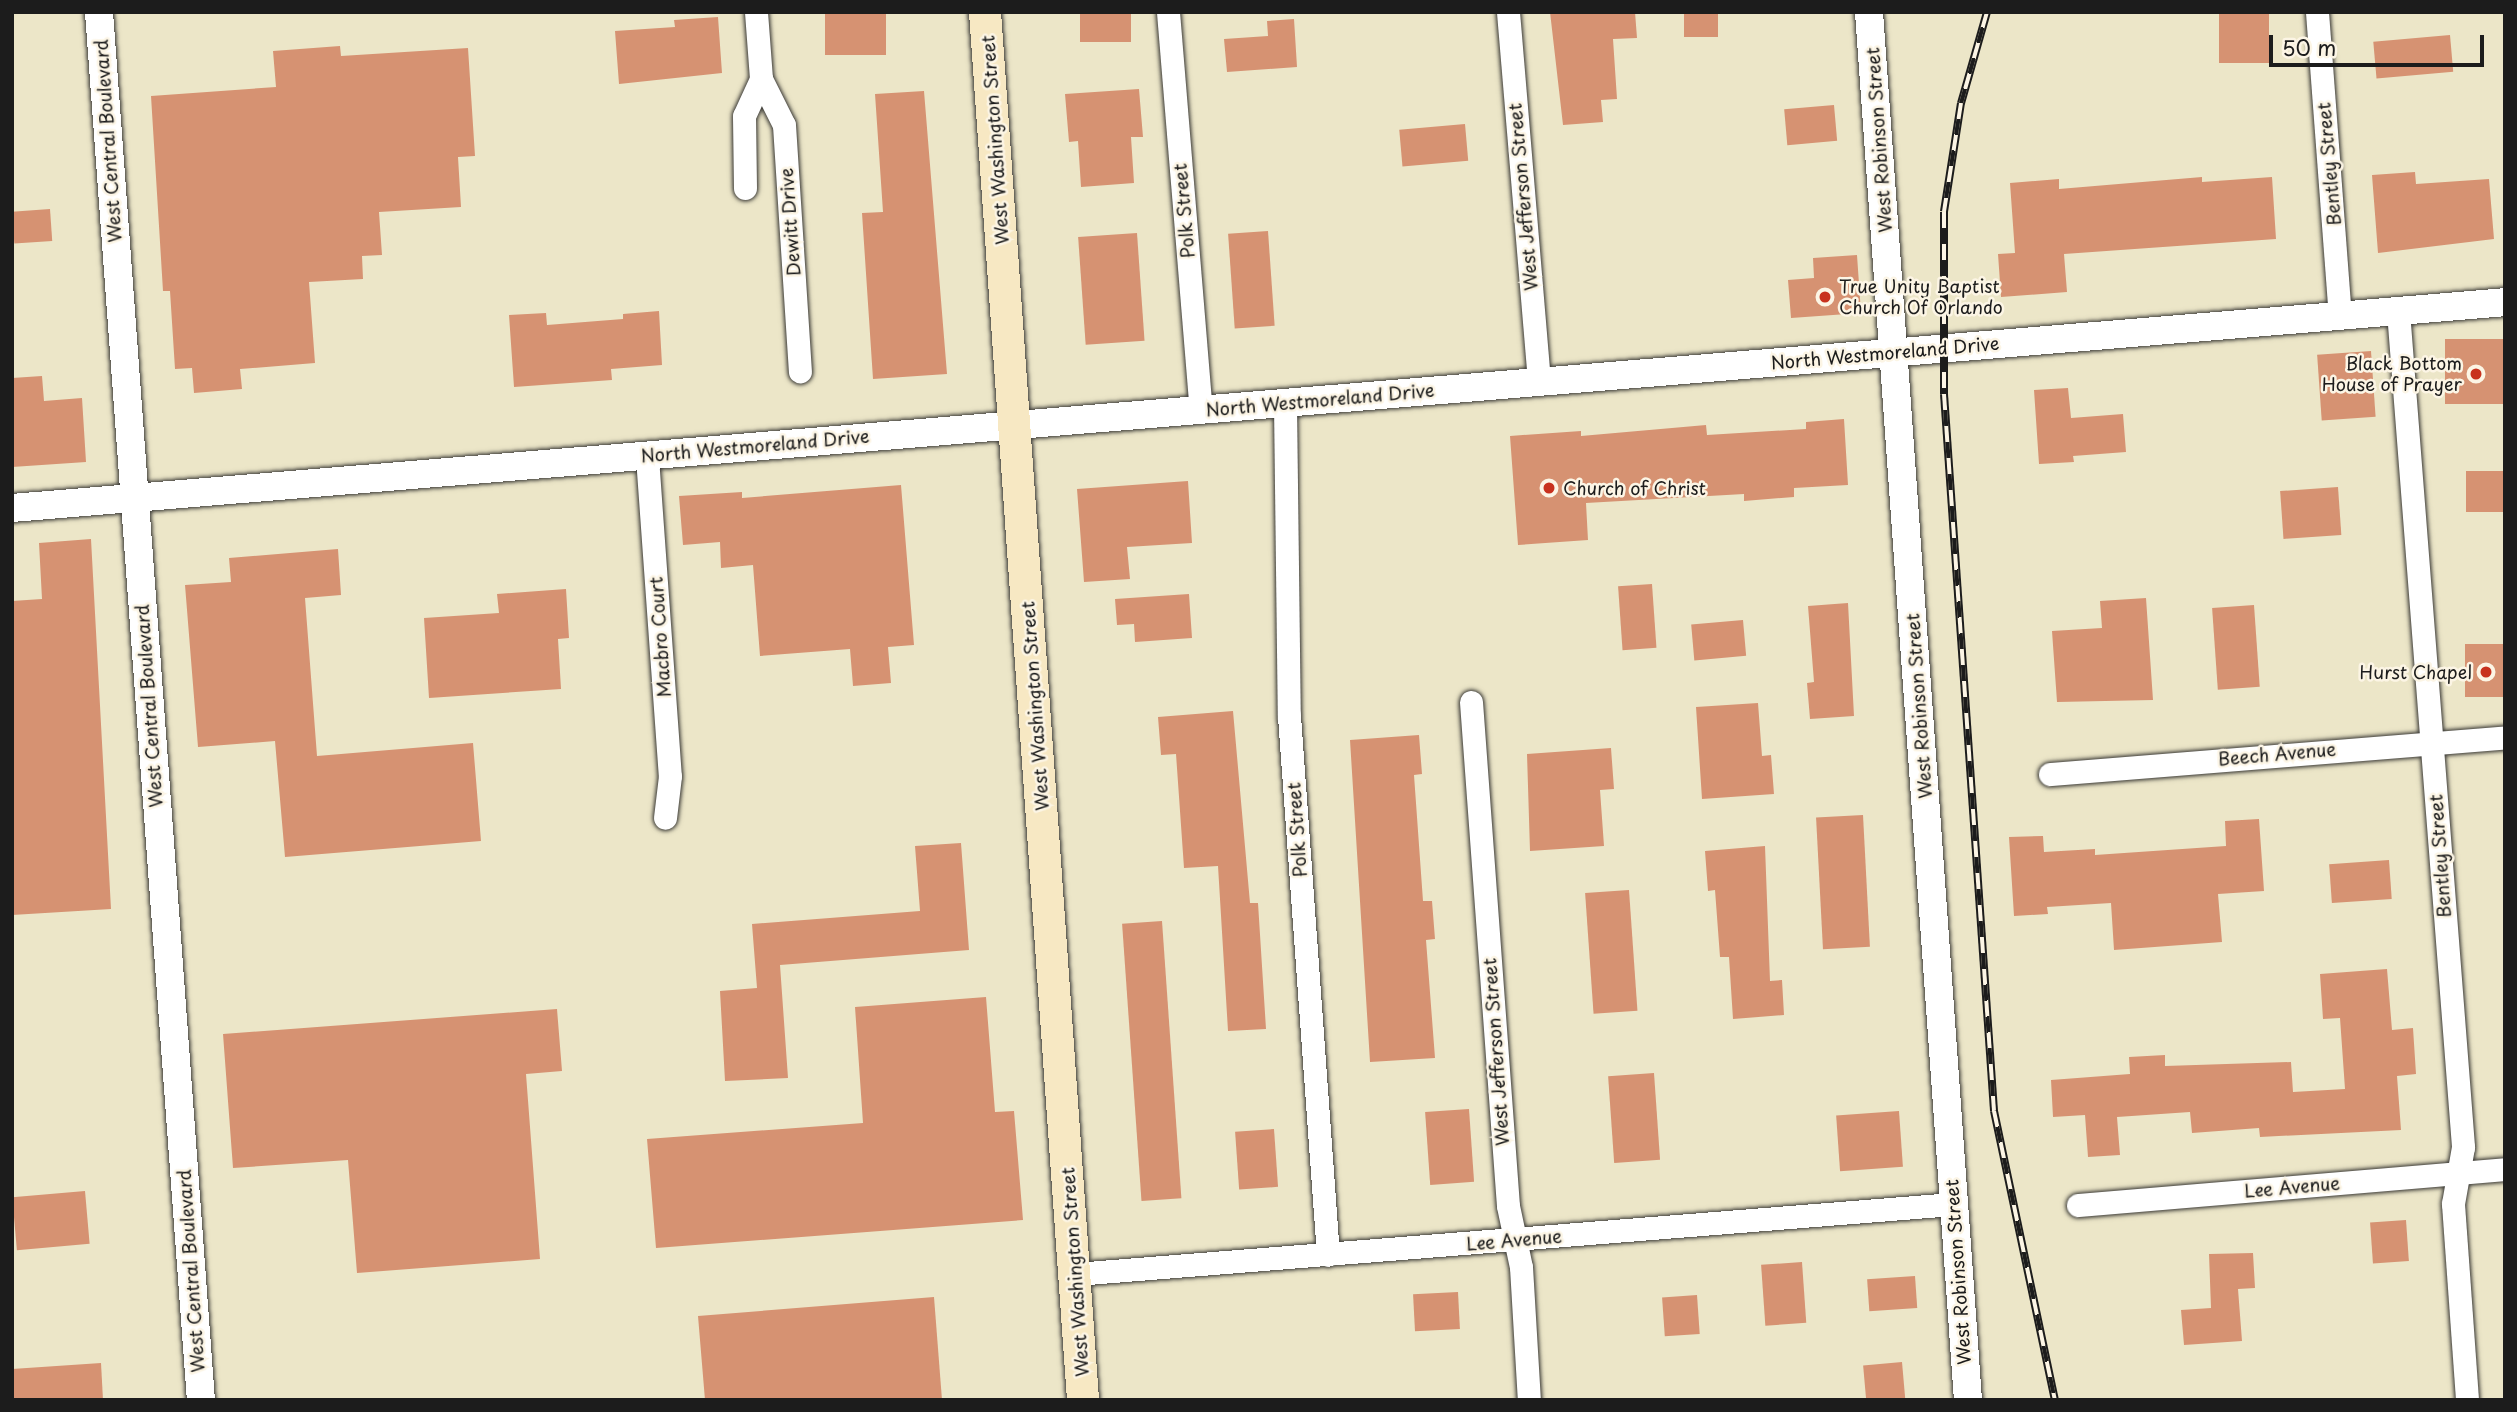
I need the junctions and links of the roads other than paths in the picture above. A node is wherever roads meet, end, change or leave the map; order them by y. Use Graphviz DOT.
graph roads {
  1 [pos="99,12"];
  2 [pos="756,12"];
  3 [pos="985,12"];
  4 [pos="1168,12"];
  5 [pos="1508,12"];
  6 [pos="1869,12"];
  7 [pos="2317,12"];
  8 [pos="761,79"];
  9 [pos="745,188"];
  10 [pos="2505,302"];
  11 [pos="2398,311"];
  12 [pos="2340,315"];
  13 [pos="1895,352"];
  14 [pos="800,370"];
  15 [pos="1539,381"];
  16 [pos="1285,404"];
  17 [pos="1201,410"];
  18 [pos="1017,422"];
  19 [pos="647,457"];
  20 [pos="135,498"];
  21 [pos="12,508"];
  22 [pos="1471,702"];
  23 [pos="2505,737"];
  24 [pos="2431,742"];
  25 [pos="2050,774"];
  26 [pos="664,818"];
  27 [pos="2505,1169"];
  28 [pos="2458,1173"];
  29 [pos="1953,1204"];
  30 [pos="2078,1205"];
  31 [pos="1514,1240"];
  32 [pos="1328,1255"];
  33 [pos="1075,1274"];
  34 [pos="201,1400"];
  35 [pos="1083,1400"];
  36 [pos="1529,1400"];
  37 [pos="1968,1400"];
  38 [pos="2467,1400"];
  1 -- 20 [label="street, West Central Boulevard"];
  2 -- 8 [label="street, Dewitt Drive"];
  3 -- 18 [label="main road, West Washington Street"];
  4 -- 17 [label="street, Polk Street"];
  5 -- 15 [label="street, West Jefferson Street"];
  6 -- 13 [label="street, West Robinson Street"];
  7 -- 12 [label="street, Bentley Street"];
  8 -- 9 [label="street, Dewitt Drive"];
  8 -- 14 [label="street, Dewitt Drive"];
  10 -- 11 [label="street, North Westmoreland Drive"];
  11 -- 12 [label="street, North Westmoreland Drive"];
  11 -- 24 [label="street, Bentley Street"];
  12 -- 13 [label="street, North Westmoreland Drive"];
  13 -- 15 [label="street, North Westmoreland Drive"];
  13 -- 29 [label="street, West Robinson Street"];
  15 -- 16 [label="street, North Westmoreland Drive"];
  16 -- 17 [label="street, North Westmoreland Drive"];
  16 -- 32 [label="street, Polk Street"];
  17 -- 18 [label="street, North Westmoreland Drive"];
  18 -- 19 [label="street, North Westmoreland Drive"];
  18 -- 33 [label="main road, West Washington Street"];
  19 -- 20 [label="street, North Westmoreland Drive"];
  19 -- 26 [label="street, Macbro Court"];
  20 -- 21 [label="street, North Westmoreland Drive"];
  20 -- 34 [label="street, West Central Boulevard"];
  22 -- 31 [label="street, West Jefferson Street"];
  23 -- 24 [label="street, Beech Avenue"];
  24 -- 25 [label="street, Beech Avenue"];
  24 -- 28 [label="street, Bentley Street"];
  27 -- 28 [label="street, Lee Avenue"];
  28 -- 30 [label="street, Lee Avenue"];
  28 -- 38 [label="street, Bentley Street"];
  29 -- 31 [label="street, Lee Avenue"];
  29 -- 37 [label="street, West Robinson Street"];
  31 -- 32 [label="street, Lee Avenue"];
  31 -- 36 [label="street, West Jefferson Street"];
  32 -- 33 [label="street, Lee Avenue"];
  33 -- 35 [label="main road, West Washington Street"];
}
